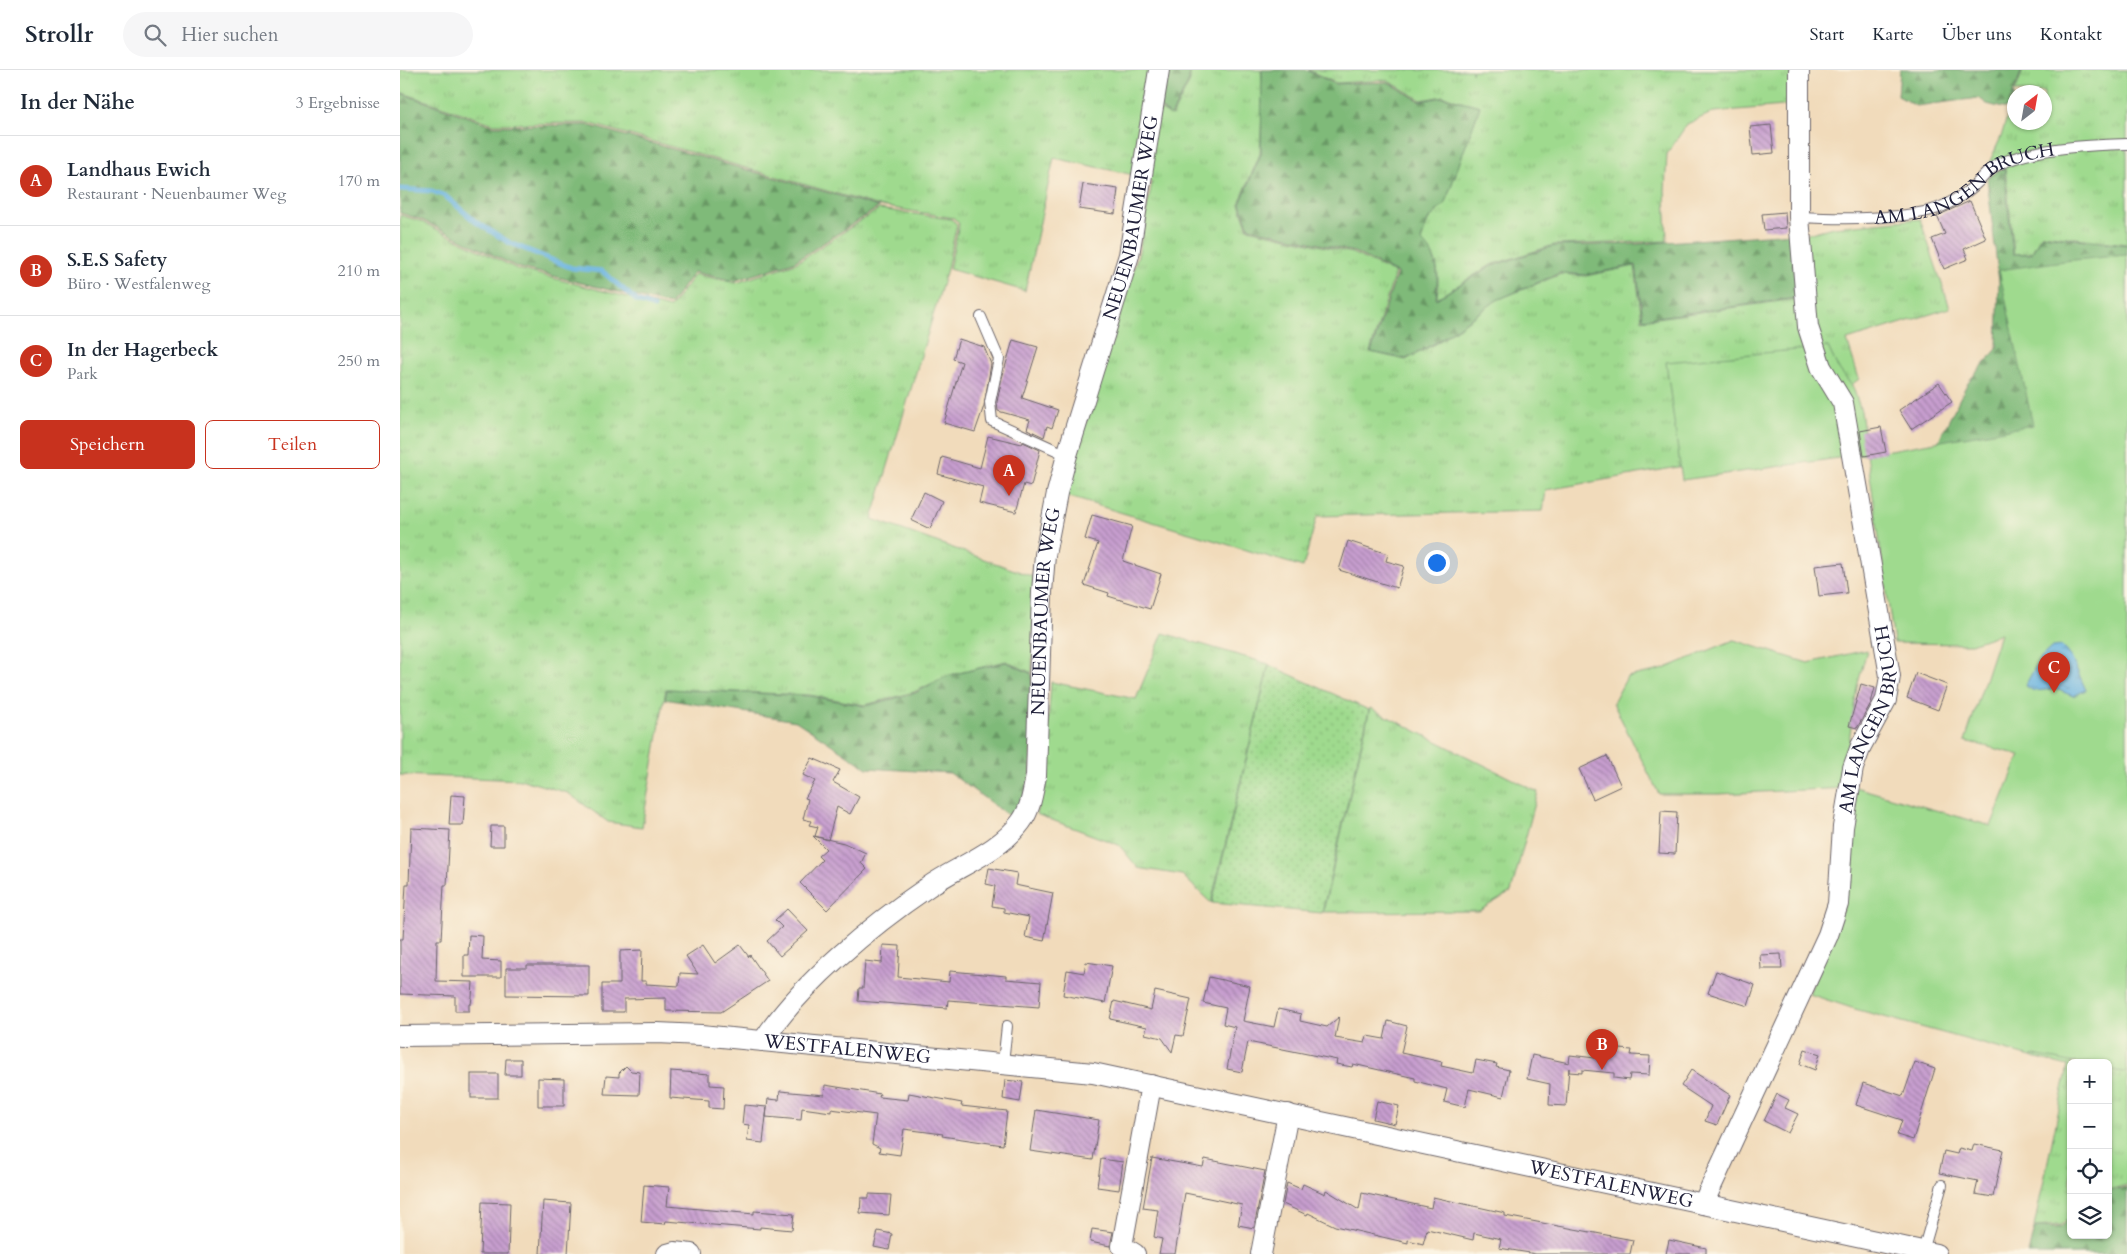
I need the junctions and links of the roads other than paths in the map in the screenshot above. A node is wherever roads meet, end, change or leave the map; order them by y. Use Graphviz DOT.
graph roads {
  1 [pos="1159,70"];
  2 [pos="1799,70"];
  3 [pos="2127,144"];
  4 [pos="1800,217"];
  5 [pos="981,317"];
  6 [pos="1067,454"];
  7 [pos="1007,1026"];
  8 [pos="400,1036"];
  9 [pos="762,1041"];
  10 [pos="1003,1063"];
  11 [pos="1151,1085"];
  12 [pos="1288,1114"];
  13 [pos="1942,1185"];
  14 [pos="1702,1204"];
  15 [pos="1929,1253"];
  16 [pos="667,1254"];
  17 [pos="691,1254"];
  18 [pos="1135,1254"];
  19 [pos="1261,1254"];
  1 -- 6 [label="street, NEUENBAUMER WEG"];
  2 -- 4 [label="street, AM LANGEN BRUCH"];
  3 -- 4 [label="lane, AM LANGEN BRUCH"];
  4 -- 14 [label="street, AM LANGEN BRUCH"];
  5 -- 6 [label="lane"];
  6 -- 9 [label="street, NEUENBAUMER WEG"];
  7 -- 10 [label="lane"];
  8 -- 9 [label="street, WESTFALENWEG"];
  9 -- 10 [label="street, WESTFALENWEG"];
  10 -- 11 [label="street, WESTFALENWEG"];
  11 -- 12 [label="street, WESTFALENWEG"];
  11 -- 18 [label="street"];
  12 -- 14 [label="street, WESTFALENWEG"];
  12 -- 19 [label="street"];
  13 -- 15 [label="lane"];
  14 -- 15 [label="street, WESTFALENWEG"];
  16 -- 17 [label="street"];
}
